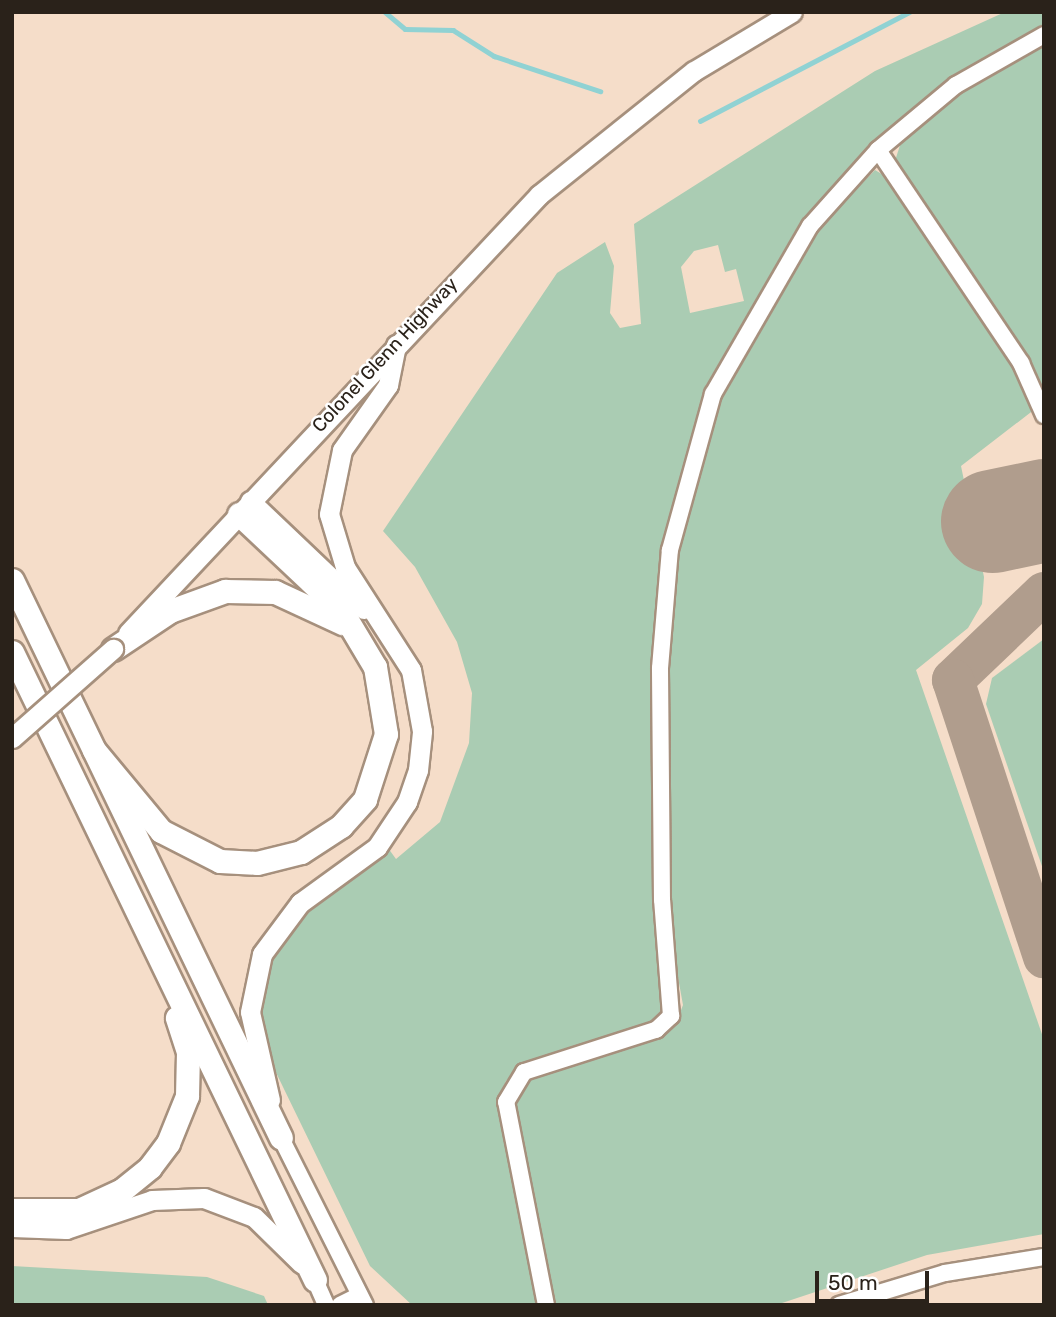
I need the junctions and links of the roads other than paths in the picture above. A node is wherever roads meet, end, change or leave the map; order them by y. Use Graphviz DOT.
graph roads {
  1 [pos="792,12"];
  2 [pos="1044,35"];
  3 [pos="878,150"];
  4 [pos="396,345"];
  5 [pos="1044,415"];
  6 [pos="244,507"];
  7 [pos="12,580"];
  8 [pos="375,612"];
  9 [pos="351,628"];
  10 [pos="113,649"];
  11 [pos="12,652"];
  12 [pos="12,738"];
  13 [pos="94,750"];
  14 [pos="163,960"];
  15 [pos="281,1138"];
  16 [pos="12,1210"];
  17 [pos="12,1227"];
  18 [pos="1044,1257"];
  19 [pos="315,1280"];
  20 [pos="362,1300"];
  21 [pos="326,1305"];
  22 [pos="341,1305"];
  23 [pos="547,1305"];
  24 [pos="839,1305"];
  1 -- 4 [label="main road, Colonel Glenn Highway"];
  2 -- 3 [label="street"];
  3 -- 5 [label="street"];
  3 -- 23 [label="street"];
  4 -- 6 [label="main road, Colonel Glenn Highway"];
  4 -- 8 [label="main road"];
  6 -- 8 [label="main road"];
  6 -- 9 [label="highway"];
  6 -- 10 [label="main road, Colonel Glenn Highway"];
  7 -- 13 [label="highway"];
  8 -- 15 [label="main road"];
  9 -- 10 [label="highway"];
  9 -- 13 [label="highway"];
  10 -- 12 [label="main road, Colonel Glenn Highway, bridge"];
  11 -- 14 [label="highway"];
  13 -- 15 [label="highway"];
  14 -- 16 [label="highway"];
  14 -- 19 [label="highway"];
  15 -- 20 [label="street"];
  17 -- 19 [label="main road"];
  18 -- 24 [label="street"];
  19 -- 21 [label="street"];
  20 -- 22 [label="street"];
}
